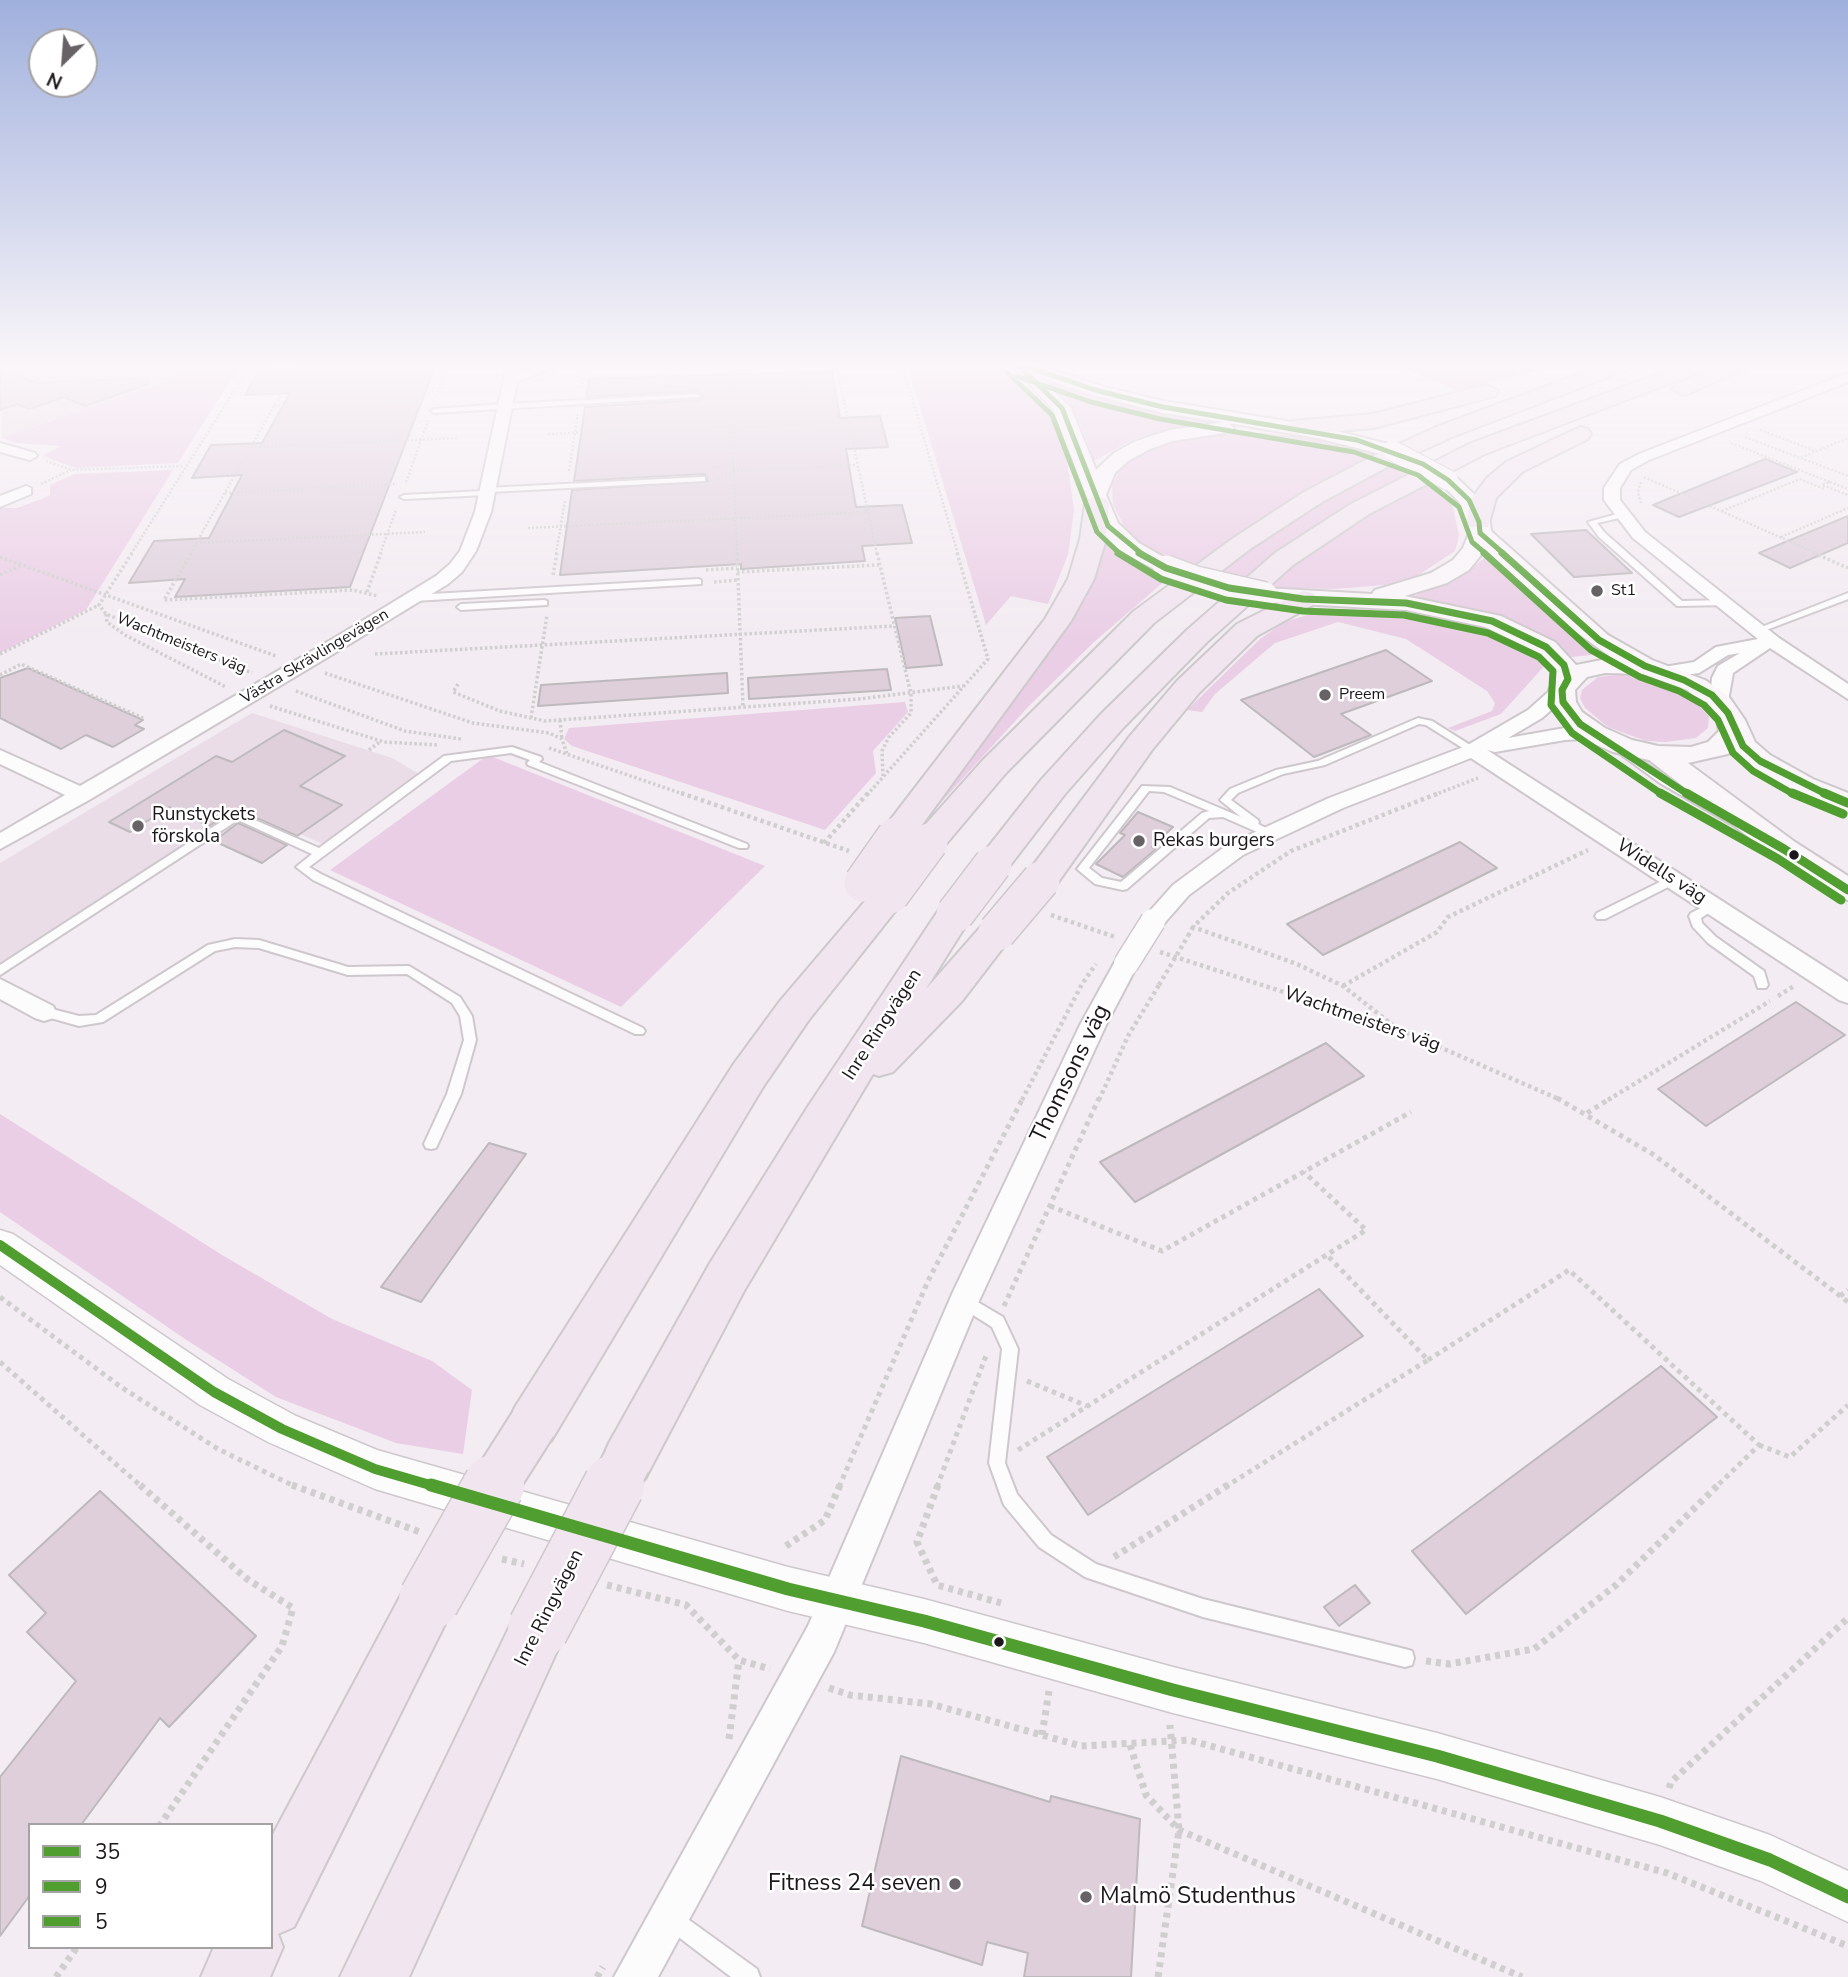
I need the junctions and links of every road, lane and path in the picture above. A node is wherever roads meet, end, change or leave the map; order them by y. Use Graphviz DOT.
graph roads {
  1 [pos="30,456"];
  2 [pos="190,456"];
  3 [pos="246,456"];
  4 [pos="415,456"];
  5 [pos="494,456"];
  6 [pos="571,456"];
  7 [pos="732,456"];
  8 [pos="855,456"];
  9 [pos="929,456"];
  10 [pos="1081,456"];
  11 [pos="1122,456"];
  12 [pos="1392,456"];
  13 [pos="1403,456"];
  14 [pos="1463,456"];
  15 [pos="1537,456"];
  16 [pos="1646,456"];
  17 [pos="1765,456"];
  18 [pos="1795,456"];
  19 [pos="1805,456"];
  20 [pos="1800,458"];
  21 [pos="857,465"];
  22 [pos="184,466"];
  23 [pos="72,470"];
  24 [pos="1655,470"];
  25 [pos="733,471"];
  26 [pos="1621,471"];
  27 [pos="1848,476"];
  28 [pos="1645,477"];
  29 [pos="702,479"];
  30 [pos="1830,482"];
  31 [pos="405,483"];
  32 [pos="418,483"];
  33 [pos="567,485"];
  34 [pos="1848,489"];
  35 [pos="26,491"];
  36 [pos="487,491"];
  37 [pos="225,492"];
  38 [pos="404,497"];
  39 [pos="1848,497"];
  40 [pos="1097,499"];
  41 [pos="0,502"];
  42 [pos="1641,505"];
  43 [pos="1848,508"];
  44 [pos="397,509"];
  45 [pos="868,512"];
  46 [pos="1722,512"];
  47 [pos="1621,515"];
  48 [pos="735,518"];
  49 [pos="561,526"];
  50 [pos="528,528"];
  51 [pos="1479,528"];
  52 [pos="425,532"];
  53 [pos="388,534"];
  54 [pos="1780,538"];
  55 [pos="196,543"];
  56 [pos="0,557"];
  57 [pos="879,565"];
  58 [pos="21,566"];
  59 [pos="1848,568"];
  60 [pos="737,572"];
  61 [pos="0,575"];
  62 [pos="738,580"];
  63 [pos="698,582"];
  64 [pos="367,592"];
  65 [pos="551,592"];
  66 [pos="1848,596"];
  67 [pos="104,597"];
  68 [pos="1303,599"];
  69 [pos="1338,599"];
  70 [pos="408,601"];
  71 [pos="544,603"];
  72 [pos="1726,603"];
  73 [pos="99,605"];
  74 [pos="461,607"];
  75 [pos="106,614"];
  76 [pos="893,626"];
  77 [pos="1758,629"];
  78 [pos="740,635"];
  79 [pos="1773,642"];
  80 [pos="542,645"];
  81 [pos="0,654"];
  82 [pos="375,654"];
  83 [pos="287,660"];
  84 [pos="1655,669"];
  85 [pos="316,670"];
  86 [pos="0,675"];
  87 [pos="258,675"];
  88 [pos="458,684"];
  89 [pos="1565,685"];
  90 [pos="964,686"];
  91 [pos="234,691"];
  92 [pos="1848,692"];
  93 [pos="911,694"];
  94 [pos="261,703"];
  95 [pos="743,707"];
  96 [pos="1726,712"];
  97 [pos="143,718"];
  98 [pos="531,718"];
  99 [pos="560,720"];
  100 [pos="1601,737"];
  101 [pos="562,739"];
  102 [pos="382,741"];
  103 [pos="468,741"];
  104 [pos="1473,750"];
  105 [pos="369,751"];
  106 [pos="567,754"];
  107 [pos="1658,754"];
  108 [pos="0,756"];
  109 [pos="883,777"];
  110 [pos="1515,777"];
  111 [pos="82,795"];
  112 [pos="1848,803"];
  113 [pos="1223,814"];
  114 [pos="1268,833"];
  115 [pos="913,839"];
  116 [pos="1611,840"];
  117 [pos="0,842"];
  118 [pos="743,846"];
  119 [pos="1784,849"];
  120 [pos="320,853"];
  121 [pos="868,876"];
  122 [pos="1672,880"];
  123 [pos="1848,890"];
  124 [pos="1043,897"];
  125 [pos="1713,906"];
  126 [pos="1601,916"];
  127 [pos="1194,927"];
  128 [pos="1134,951"];
  129 [pos="1096,964"];
  130 [pos="0,971"];
  131 [pos="1816,973"];
  132 [pos="1762,985"];
  133 [pos="1343,986"];
  134 [pos="0,988"];
  135 [pos="1848,994"];
  136 [pos="44,1012"];
  137 [pos="1398,1029"];
  138 [pos="639,1031"];
  139 [pos="1410,1112"];
  140 [pos="1587,1113"];
  141 [pos="822,1120"];
  142 [pos="431,1144"];
  143 [pos="1304,1172"];
  144 [pos="1050,1206"];
  145 [pos="0,1245"];
  146 [pos="1327,1255"];
  147 [pos="1848,1290"];
  148 [pos="1840,1296"];
  149 [pos="964,1301"];
  150 [pos="1848,1302"];
  151 [pos="998,1322"];
  152 [pos="1428,1360"];
  153 [pos="0,1362"];
  154 [pos="1007,1372"];
  155 [pos="1848,1405"];
  156 [pos="1087,1406"];
  157 [pos="1759,1445"];
  158 [pos="997,1463"];
  159 [pos="786,1546"];
  160 [pos="1091,1571"];
  161 [pos="836,1602"];
  162 [pos="1001,1603"];
  163 [pos="1848,1618"];
  164 [pos="1405,1658"];
  165 [pos="1051,1680"];
  166 [pos="827,1688"];
  167 [pos="1174,1690"];
  168 [pos="1042,1735"];
  169 [pos="1169,1742"];
  170 [pos="1130,1745"];
  171 [pos="1660,1821"];
  172 [pos="161,1823"];
  173 [pos="1179,1830"];
  174 [pos="1848,1897"];
  175 [pos="273,1900"];
  176 [pos="668,1917"];
  177 [pos="1848,1946"];
  178 [pos="76,1949"];
  179 [pos="249,1949"];
  180 [pos="56,1977"];
  181 [pos="235,1977"];
  182 [pos="374,1977"];
  183 [pos="635,1977"];
  184 [pos="749,1977"];
  185 [pos="1158,1977"];
  186 [pos="1522,1977"];
  1 -- 23 [label="path"];
  2 -- 22 [label="path, Wachtmeisters väg"];
  3 -- 37 [label="path"];
  4 -- 31 [label="path"];
  5 -- 36 [label="street, Västra Skrävlingevägen"];
  6 -- 33 [label="path"];
  7 -- 25 [label="path"];
  8 -- 21 [label="path"];
  9 -- 90 [label="path"];
  10 -- 40 [label="main road"];
  11 -- 40 [label="main road"];
  12 -- 115 [label="highway"];
  13 -- 51 [label="main road, bridge"];
  14 -- 141 [label="highway, Inre Ringvägen, bridge"];
  15 -- 51 [label="highway"];
  16 -- 26 [label="street"];
  17 -- 30 [label="path"];
  18 -- 20 [label="path"];
  19 -- 20 [label="path"];
  20 -- 27 [label="path"];
  21 -- 25 [label="path"];
  21 -- 45 [label="path"];
  22 -- 23 [label="path"];
  22 -- 67 [label="path, Wachtmeisters väg"];
  23 -- 35 [label="path"];
  24 -- 28 [label="path"];
  25 -- 48 [label="path"];
  26 -- 28 [label="path"];
  26 -- 47 [label="street"];
  28 -- 42 [label="path"];
  28 -- 46 [label="path"];
  29 -- 33 [label="lane"];
  30 -- 34 [label="path"];
  30 -- 39 [label="path"];
  31 -- 32 [label="path"];
  31 -- 37 [label="path"];
  33 -- 36 [label="lane"];
  33 -- 49 [label="path"];
  35 -- 41 [label="street"];
  36 -- 38 [label="lane"];
  36 -- 70 [label="street, Västra Skrävlingevägen"];
  37 -- 55 [label="path"];
  39 -- 46 [label="path"];
  40 -- 68 [label="main road, bridge"];
  40 -- 115 [label="highway"];
  43 -- 54 [label="path"];
  44 -- 53 [label="path"];
  45 -- 48 [label="path"];
  45 -- 57 [label="path"];
  46 -- 54 [label="path"];
  47 -- 72 [label="street"];
  47 -- 72 [label="lane"];
  48 -- 49 [label="path"];
  48 -- 60 [label="path"];
  49 -- 50 [label="path"];
  49 -- 65 [label="path"];
  51 -- 69 [label="main road"];
  51 -- 84 [label="main road"];
  52 -- 53 [label="path"];
  53 -- 55 [label="path"];
  53 -- 64 [label="path"];
  54 -- 59 [label="path"];
  55 -- 64 [label="path"];
  56 -- 58 [label="path"];
  57 -- 60 [label="path"];
  57 -- 76 [label="path"];
  58 -- 61 [label="path"];
  58 -- 67 [label="path"];
  60 -- 62 [label="path"];
  62 -- 63 [label="path"];
  62 -- 78 [label="path"];
  63 -- 65 [label="lane"];
  64 -- 70 [label="path"];
  65 -- 70 [label="lane"];
  65 -- 80 [label="path"];
  66 -- 77 [label="lane"];
  67 -- 73 [label="path, Wachtmeisters väg"];
  67 -- 83 [label="path"];
  68 -- 69 [label="main road"];
  68 -- 124 [label="highway"];
  69 -- 89 [label="main road"];
  70 -- 111 [label="street, Västra Skrävlingevägen"];
  71 -- 74 [label="lane"];
  72 -- 77 [label="street"];
  73 -- 75 [label="path, Wachtmeisters väg"];
  73 -- 81 [label="path"];
  75 -- 87 [label="path, Wachtmeisters väg"];
  75 -- 91 [label="path"];
  76 -- 78 [label="path"];
  76 -- 93 [label="path"];
  77 -- 79 [label="street"];
  78 -- 80 [label="path"];
  78 -- 95 [label="path"];
  79 -- 84 [label="street"];
  79 -- 92 [label="street"];
  79 -- 96 [label="street"];
  80 -- 82 [label="path"];
  80 -- 98 [label="path"];
  84 -- 89 [label="main road"];
  84 -- 96 [label="main road"];
  85 -- 101 [label="path"];
  86 -- 97 [label="path"];
  88 -- 98 [label="path"];
  89 -- 100 [label="main road"];
  89 -- 104 [label="street, Thomsons väg"];
  90 -- 93 [label="path"];
  90 -- 109 [label="path"];
  93 -- 95 [label="path"];
  93 -- 109 [label="path"];
  94 -- 102 [label="path"];
  95 -- 99 [label="path"];
  96 -- 107 [label="main road"];
  96 -- 112 [label="main road"];
  98 -- 99 [label="path"];
  99 -- 101 [label="path"];
  100 -- 104 [label="street, Thomsons väg"];
  100 -- 107 [label="main road"];
  100 -- 119 [label="lane"];
  101 -- 106 [label="path"];
  102 -- 103 [label="path"];
  102 -- 105 [label="path"];
  104 -- 110 [label="street, Widells väg"];
  104 -- 114 [label="street, Thomsons väg"];
  104 -- 114 [label="lane"];
  107 -- 119 [label="main road"];
  108 -- 111 [label="street"];
  109 -- 121 [label="path"];
  110 -- 116 [label="street, Widells väg"];
  110 -- 127 [label="path"];
  111 -- 117 [label="street, Västra Skrävlingevägen"];
  113 -- 113 [label="lane"];
  113 -- 114 [label="lane"];
  114 -- 128 [label="street, Thomsons väg, bridge"];
  115 -- 121 [label="highway, bridge"];
  116 -- 122 [label="street, Widells väg"];
  116 -- 133 [label="path"];
  118 -- 120 [label="lane"];
  119 -- 123 [label="main road"];
  120 -- 130 [label="lane"];
  120 -- 138 [label="lane"];
  121 -- 175 [label="highway, bridge"];
  122 -- 125 [label="street, Widells väg"];
  122 -- 126 [label="lane"];
  124 -- 128 [label="path, Wachtmeisters väg"];
  124 -- 141 [label="highway, bridge"];
  125 -- 131 [label="street, Widells väg"];
  125 -- 132 [label="lane"];
  127 -- 133 [label="path"];
  127 -- 144 [label="path, bridge"];
  128 -- 137 [label="path, Wachtmeisters väg"];
  128 -- 149 [label="street, Thomsons väg"];
  129 -- 159 [label="path"];
  131 -- 135 [label="street, Widells väg"];
  131 -- 140 [label="path"];
  133 -- 137 [label="path"];
  134 -- 136 [label="street"];
  136 -- 142 [label="lane"];
  137 -- 140 [label="path, Wachtmeisters väg"];
  139 -- 143 [label="path"];
  140 -- 148 [label="path, Wachtmeisters väg"];
  141 -- 182 [label="highway, Inre Ringvägen, bridge"];
  143 -- 144 [label="path"];
  143 -- 146 [label="path"];
  144 -- 151 [label="path"];
  145 -- 161 [label="street"];
  146 -- 152 [label="path"];
  146 -- 156 [label="path"];
  147 -- 148 [label="path"];
  148 -- 150 [label="path, Wachtmeisters väg"];
  149 -- 151 [label="lane"];
  149 -- 161 [label="street, Thomsons väg"];
  151 -- 154 [label="lane"];
  151 -- 162 [label="path"];
  152 -- 157 [label="path"];
  152 -- 160 [label="path"];
  153 -- 172 [label="path"];
  154 -- 156 [label="path"];
  154 -- 158 [label="lane"];
  155 -- 157 [label="path"];
  156 -- 158 [label="path"];
  157 -- 164 [label="path"];
  158 -- 160 [label="lane"];
  160 -- 164 [label="lane"];
  161 -- 167 [label="street"];
  161 -- 176 [label="street, Thomsons väg"];
  163 -- 171 [label="path"];
  165 -- 168 [label="path"];
  166 -- 168 [label="path"];
  167 -- 169 [label="path"];
  167 -- 171 [label="street"];
  168 -- 170 [label="path"];
  169 -- 170 [label="path"];
  169 -- 173 [label="path"];
  169 -- 177 [label="path"];
  170 -- 173 [label="path"];
  171 -- 174 [label="street"];
  173 -- 185 [label="path"];
  173 -- 186 [label="path"];
  176 -- 183 [label="street, Thomsons väg"];
  176 -- 184 [label="lane"];
  178 -- 180 [label="path"];
  179 -- 181 [label="highway"];
}
